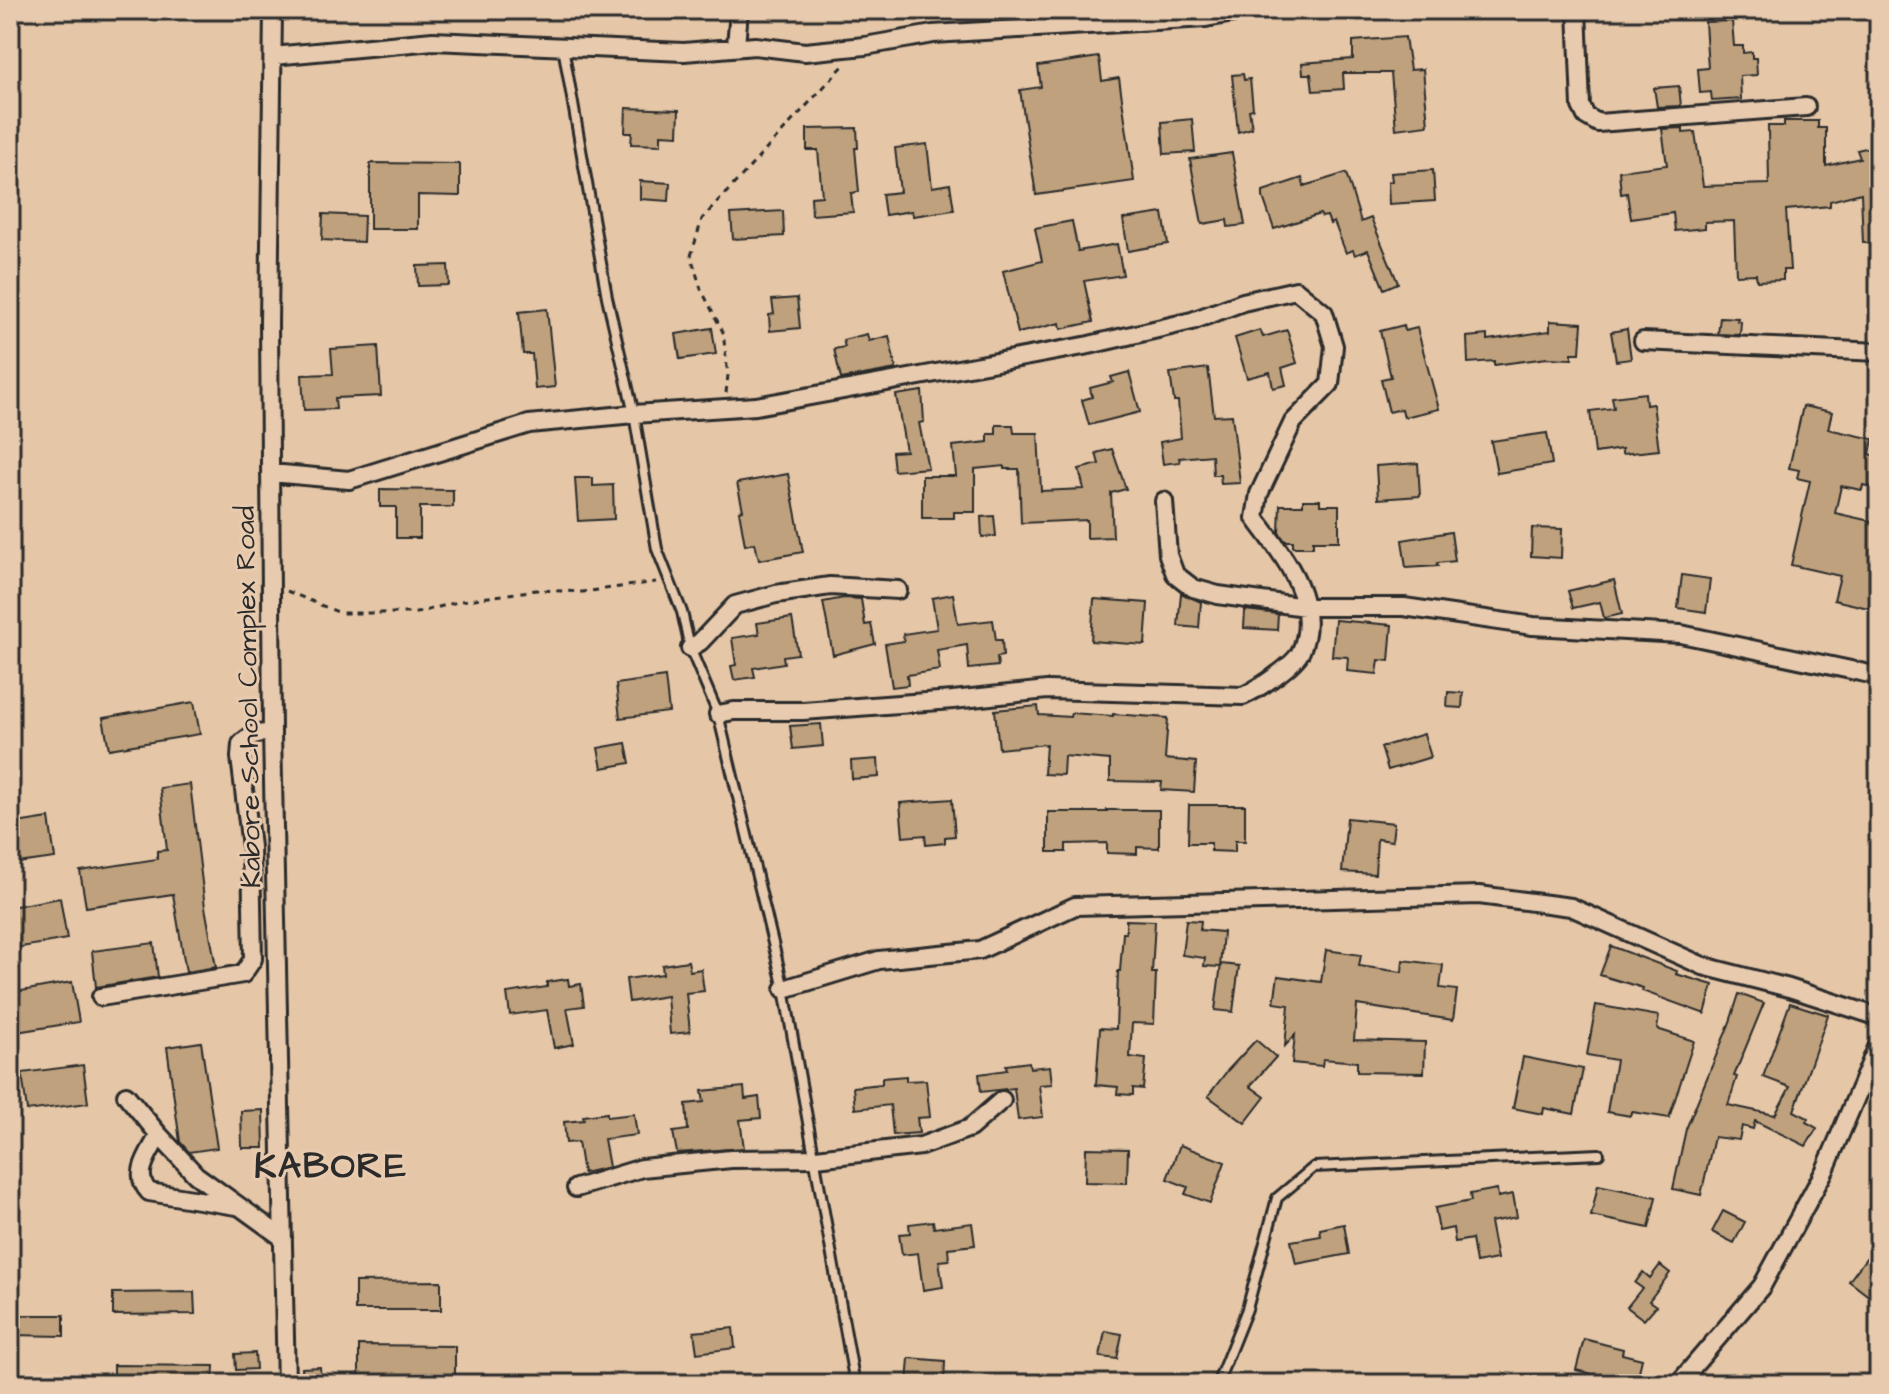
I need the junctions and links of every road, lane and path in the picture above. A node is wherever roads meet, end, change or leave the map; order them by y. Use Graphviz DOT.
graph roads {
  1 [pos="273,10"];
  2 [pos="739,10"];
  3 [pos="1250,10"];
  4 [pos="1577,10"];
  5 [pos="562,46"];
  6 [pos="736,46"];
  7 [pos="865,46"];
  8 [pos="273,56"];
  9 [pos="1806,107"];
  10 [pos="1643,341"];
  11 [pos="1879,352"];
  12 [pos="724,409"];
  13 [pos="634,414"];
  14 [pos="271,473"];
  15 [pos="1164,501"];
  16 [pos="668,580"];
  17 [pos="271,585"];
  18 [pos="898,590"];
  19 [pos="1305,607"];
  20 [pos="690,648"];
  21 [pos="1879,676"];
  22 [pos="718,714"];
  23 [pos="272,734"];
  24 [pos="784,989"];
  25 [pos="101,997"];
  26 [pos="1879,1017"];
  27 [pos="1879,1043"];
  28 [pos="126,1095"];
  29 [pos="1002,1100"];
  30 [pos="159,1135"];
  31 [pos="1599,1154"];
  32 [pos="816,1158"];
  33 [pos="576,1188"];
  34 [pos="241,1207"];
  35 [pos="283,1238"];
  36 [pos="286,1383"];
  37 [pos="266,1384"];
  38 [pos="855,1384"];
  39 [pos="1217,1384"];
  40 [pos="1678,1384"];
  1 -- 8 [label="street, Kabore School Complex Road"];
  2 -- 6 [label="street"];
  3 -- 7 [label="street"];
  4 -- 9 [label="street"];
  5 -- 6 [label="street"];
  5 -- 8 [label="street"];
  5 -- 13 [label="lane"];
  6 -- 7 [label="street"];
  7 -- 12 [label="path"];
  8 -- 14 [label="street, Kabore School Complex Road"];
  10 -- 11 [label="street"];
  12 -- 13 [label="street"];
  12 -- 19 [label="street"];
  13 -- 14 [label="street"];
  13 -- 16 [label="lane"];
  14 -- 17 [label="street, Kabore School Complex Road"];
  15 -- 19 [label="street"];
  16 -- 17 [label="path"];
  16 -- 20 [label="lane"];
  17 -- 23 [label="street, Kabore School Complex Road"];
  18 -- 20 [label="street"];
  19 -- 21 [label="street"];
  19 -- 22 [label="street"];
  20 -- 22 [label="lane"];
  22 -- 24 [label="lane"];
  23 -- 25 [label="street"];
  23 -- 35 [label="street, Kabore School Complex Road"];
  24 -- 26 [label="street"];
  24 -- 32 [label="lane"];
  27 -- 40 [label="street"];
  28 -- 30 [label="street"];
  29 -- 32 [label="street"];
  30 -- 34 [label="street"];
  30 -- 34 [label="street"];
  31 -- 39 [label="lane"];
  32 -- 33 [label="street"];
  32 -- 38 [label="lane"];
  34 -- 35 [label="street"];
  35 -- 36 [label="street, Kabore School Complex Road"];
  36 -- 37 [label="lane"];
}
